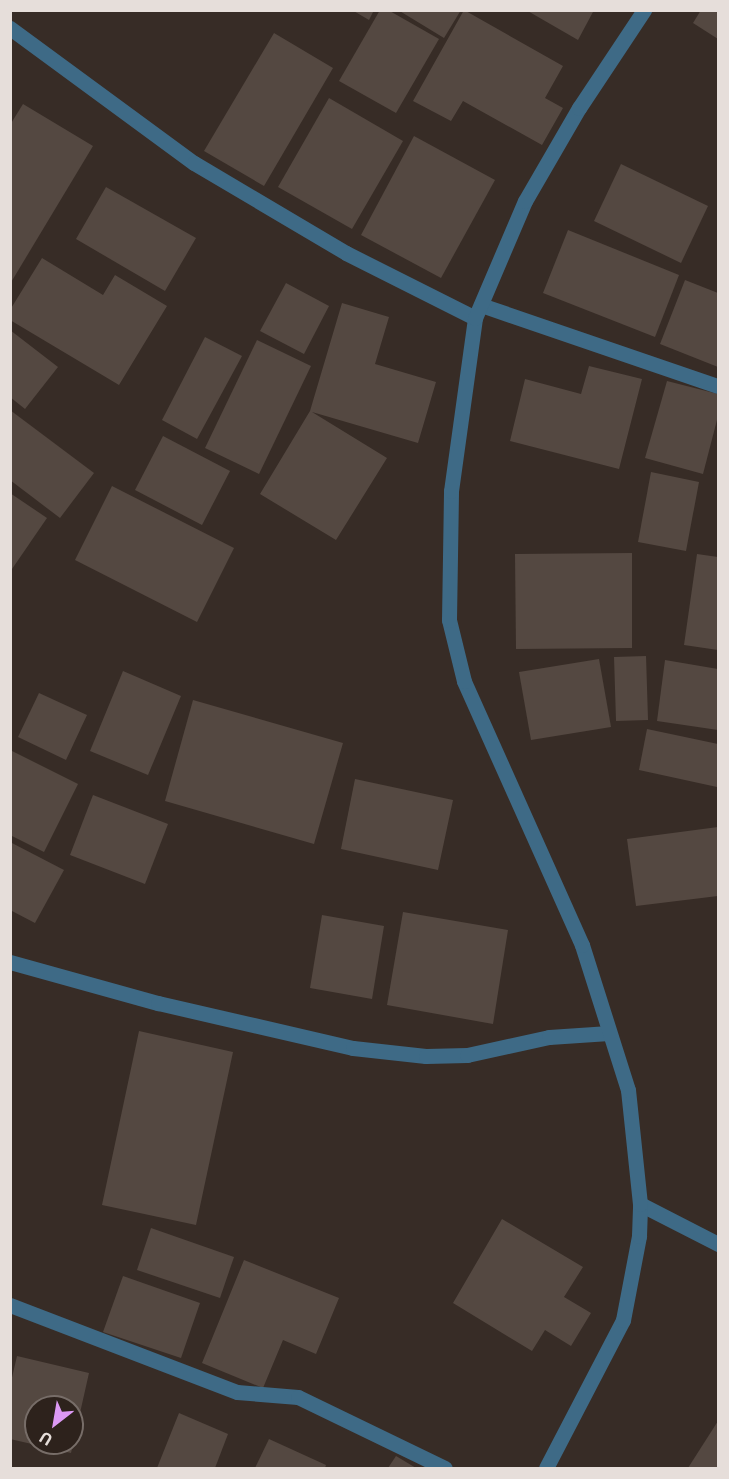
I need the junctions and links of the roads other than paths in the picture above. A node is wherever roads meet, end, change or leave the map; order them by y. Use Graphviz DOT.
graph roads {
  1 [pos="644,10"];
  2 [pos="10,28"];
  3 [pos="478,312"];
  4 [pos="718,386"];
  5 [pos="10,962"];
  6 [pos="609,1033"];
  7 [pos="640,1204"];
  8 [pos="718,1244"];
  9 [pos="10,1305"];
  10 [pos="446,1468"];
  11 [pos="546,1468"];
  1 -- 3 [label="street"];
  2 -- 3 [label="street"];
  3 -- 4 [label="street"];
  3 -- 6 [label="street"];
  5 -- 6 [label="street"];
  6 -- 7 [label="street"];
  7 -- 8 [label="street"];
  7 -- 11 [label="street"];
  9 -- 10 [label="street"];
}
